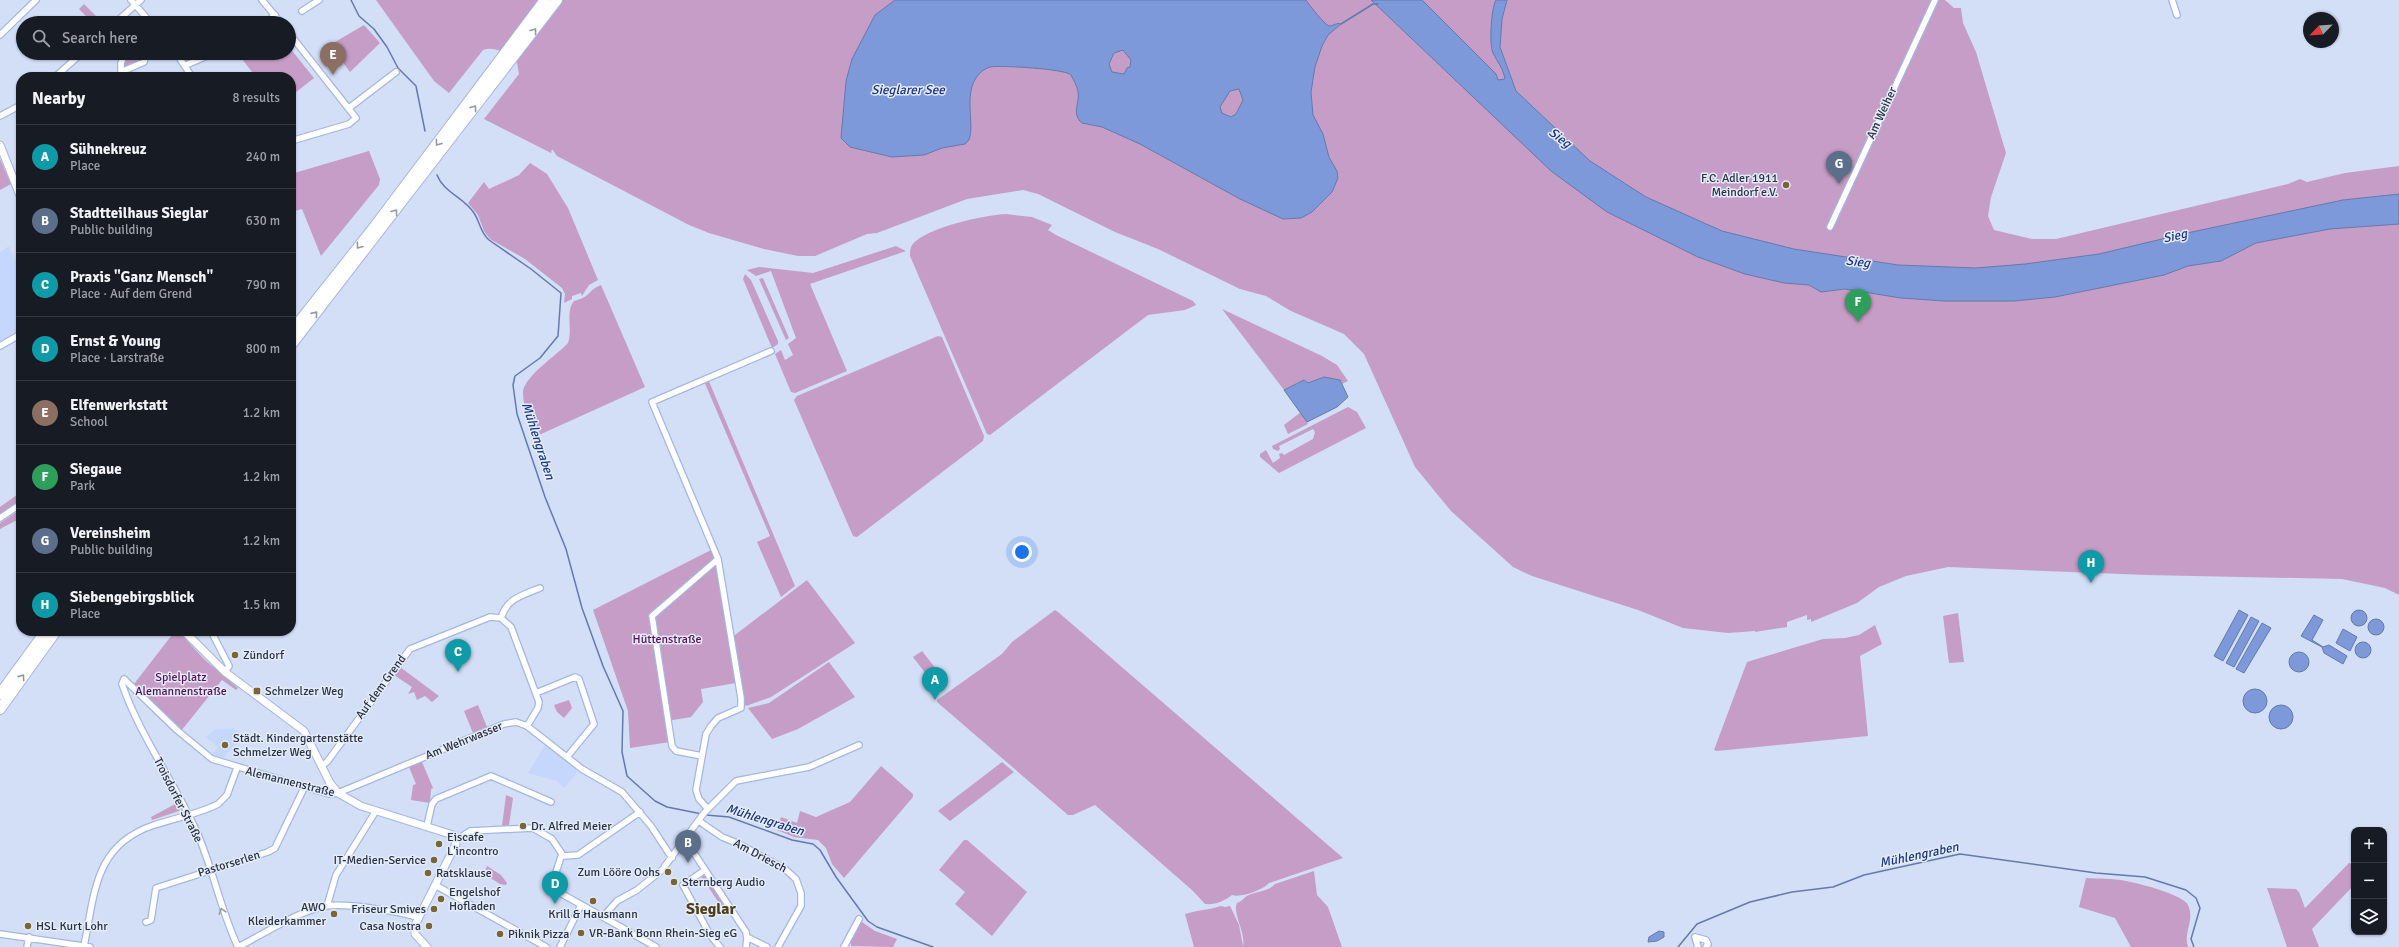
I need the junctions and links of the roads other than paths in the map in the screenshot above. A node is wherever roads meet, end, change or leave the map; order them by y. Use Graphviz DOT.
graph roads {
  1 [pos="36,0"];
  2 [pos="141,0"];
  3 [pos="262,0"];
  4 [pos="319,0"];
  5 [pos="545,0"];
  6 [pos="557,0"];
  7 [pos="1935,0"];
  8 [pos="2172,0"];
  9 [pos="133,2"];
  10 [pos="302,11"];
  11 [pos="275,15"];
  12 [pos="2177,15"];
  13 [pos="20,16"];
  14 [pos="121,16"];
  15 [pos="145,16"];
  16 [pos="16,19"];
  17 [pos="0,35"];
  18 [pos="296,42"];
  19 [pos="507,58"];
  20 [pos="75,60"];
  21 [pos="122,60"];
  22 [pos="144,60"];
  23 [pos="182,60"];
  24 [pos="198,60"];
  25 [pos="186,65"];
  26 [pos="62,72"];
  27 [pos="120,72"];
  28 [pos="124,72"];
  29 [pos="190,72"];
  30 [pos="396,72"];
  31 [pos="16,108"];
  32 [pos="349,108"];
  33 [pos="0,116"];
  34 [pos="296,140"];
  35 [pos="0,145"];
  36 [pos="16,185"];
  37 [pos="1830,227"];
  38 [pos="296,326"];
  39 [pos="16,337"];
  40 [pos="296,338"];
  41 [pos="0,346"];
  42 [pos="770,351"];
  43 [pos="16,507"];
  44 [pos="0,518"];
  45 [pos="718,559"];
  46 [pos="540,588"];
  47 [pos="501,618"];
  48 [pos="42,636"];
  49 [pos="52,636"];
  50 [pos="189,636"];
  51 [pos="214,636"];
  52 [pos="225,672"];
  53 [pos="124,679"];
  54 [pos="536,693"];
  55 [pos="0,694"];
  56 [pos="0,709"];
  57 [pos="526,726"];
  58 [pos="859,745"];
  59 [pos="702,756"];
  60 [pos="567,758"];
  61 [pos="321,766"];
  62 [pos="237,768"];
  63 [pos="304,788"];
  64 [pos="338,793"];
  65 [pos="551,802"];
  66 [pos="640,812"];
  67 [pos="187,814"];
  68 [pos="374,814"];
  69 [pos="703,815"];
  70 [pos="427,826"];
  71 [pos="456,840"];
  72 [pos="684,841"];
  73 [pos="563,856"];
  74 [pos="672,858"];
  75 [pos="210,870"];
  76 [pos="705,870"];
  77 [pos="435,885"];
  78 [pos="581,905"];
  79 [pos="327,906"];
  80 [pos="417,917"];
  81 [pos="603,917"];
  82 [pos="859,919"];
  83 [pos="146,922"];
  84 [pos="0,934"];
  85 [pos="29,937"];
  86 [pos="747,937"];
  87 [pos="27,947"];
  88 [pos="88,947"];
  89 [pos="238,947"];
  90 [pos="427,947"];
  91 [pos="546,947"];
  92 [pos="560,947"];
  93 [pos="656,947"];
  94 [pos="720,947"];
  95 [pos="746,947"];
  96 [pos="767,947"];
  97 [pos="778,947"];
  98 [pos="846,947"];
  99 [pos="1698,947"];
  100 [pos="1706,947"];
  1 -- 13 [label="street"];
  2 -- 9 [label="street"];
  3 -- 11 [label="street"];
  4 -- 10 [label="street"];
  5 -- 19 [label="highway"];
  19 -- 6 [label="highway, one-way"];
  7 -- 37 [label="street, Am Weiher"];
  8 -- 12 [label="street"];
  9 -- 14 [label="street"];
  9 -- 15 [label="street"];
  16 -- 17 [label="street"];
  18 -- 32 [label="street"];
  19 -- 38 [label="highway, one-way"];
  40 -- 19 [label="highway, one-way"];
  20 -- 26 [label="street"];
  21 -- 27 [label="street"];
  22 -- 28 [label="street"];
  23 -- 25 [label="street"];
  24 -- 25 [label="street"];
  25 -- 29 [label="street"];
  30 -- 32 [label="street"];
  31 -- 33 [label="street"];
  32 -- 34 [label="street"];
  35 -- 36 [label="street"];
  39 -- 41 [label="street"];
  42 -- 45 [label="street"];
  43 -- 44 [label="street"];
  45 -- 59 [label="street"];
  45 -- 59 [label="street"];
  46 -- 47 [label="street"];
  47 -- 54 [label="street"];
  47 -- 61 [label="street, Auf dem Grend"];
  48 -- 55 [label="highway"];
  56 -- 49 [label="highway, one-way"];
  50 -- 52 [label="street"];
  51 -- 52 [label="street"];
  52 -- 61 [label="street"];
  53 -- 62 [label="street, Alemannenstraße"];
  53 -- 67 [label="street, Troisdorfer Straße"];
  54 -- 57 [label="street"];
  54 -- 60 [label="street"];
  57 -- 60 [label="street"];
  57 -- 64 [label="street, Am Wehrwasser"];
  58 -- 69 [label="street"];
  59 -- 69 [label="street"];
  60 -- 66 [label="street"];
  61 -- 64 [label="street"];
  62 -- 63 [label="street, Alemannenstraße"];
  62 -- 67 [label="street"];
  63 -- 64 [label="street, Alemannenstraße"];
  63 -- 75 [label="street, Pastorserlen"];
  64 -- 70 [label="street, Alemannenstraße"];
  65 -- 70 [label="street"];
  66 -- 73 [label="street"];
  66 -- 74 [label="street"];
  67 -- 75 [label="street, Troisdorfer Straße"];
  67 -- 88 [label="street"];
  68 -- 79 [label="street"];
  69 -- 72 [label="street"];
  69 -- 97 [label="street, Am Driesch"];
  70 -- 71 [label="street, Alemannenstraße"];
  71 -- 73 [label="street"];
  71 -- 77 [label="street"];
  72 -- 74 [label="street"];
  72 -- 76 [label="street"];
  73 -- 78 [label="street"];
  74 -- 81 [label="street"];
  75 -- 83 [label="street, Pastorserlen"];
  89 -- 75 [label="street, Troisdorfer Straße, one-way"];
  76 -- 86 [label="street"];
  76 -- 94 [label="street"];
  77 -- 80 [label="street"];
  77 -- 91 [label="street"];
  78 -- 81 [label="street"];
  78 -- 92 [label="street"];
  79 -- 80 [label="street"];
  79 -- 89 [label="street"];
  80 -- 90 [label="street"];
  81 -- 93 [label="street"];
  82 -- 98 [label="street"];
  84 -- 85 [label="street"];
  85 -- 87 [label="street"];
  85 -- 88 [label="street"];
  86 -- 95 [label="street"];
  86 -- 96 [label="street"];
  99 -- 100 [label="street"];
}
